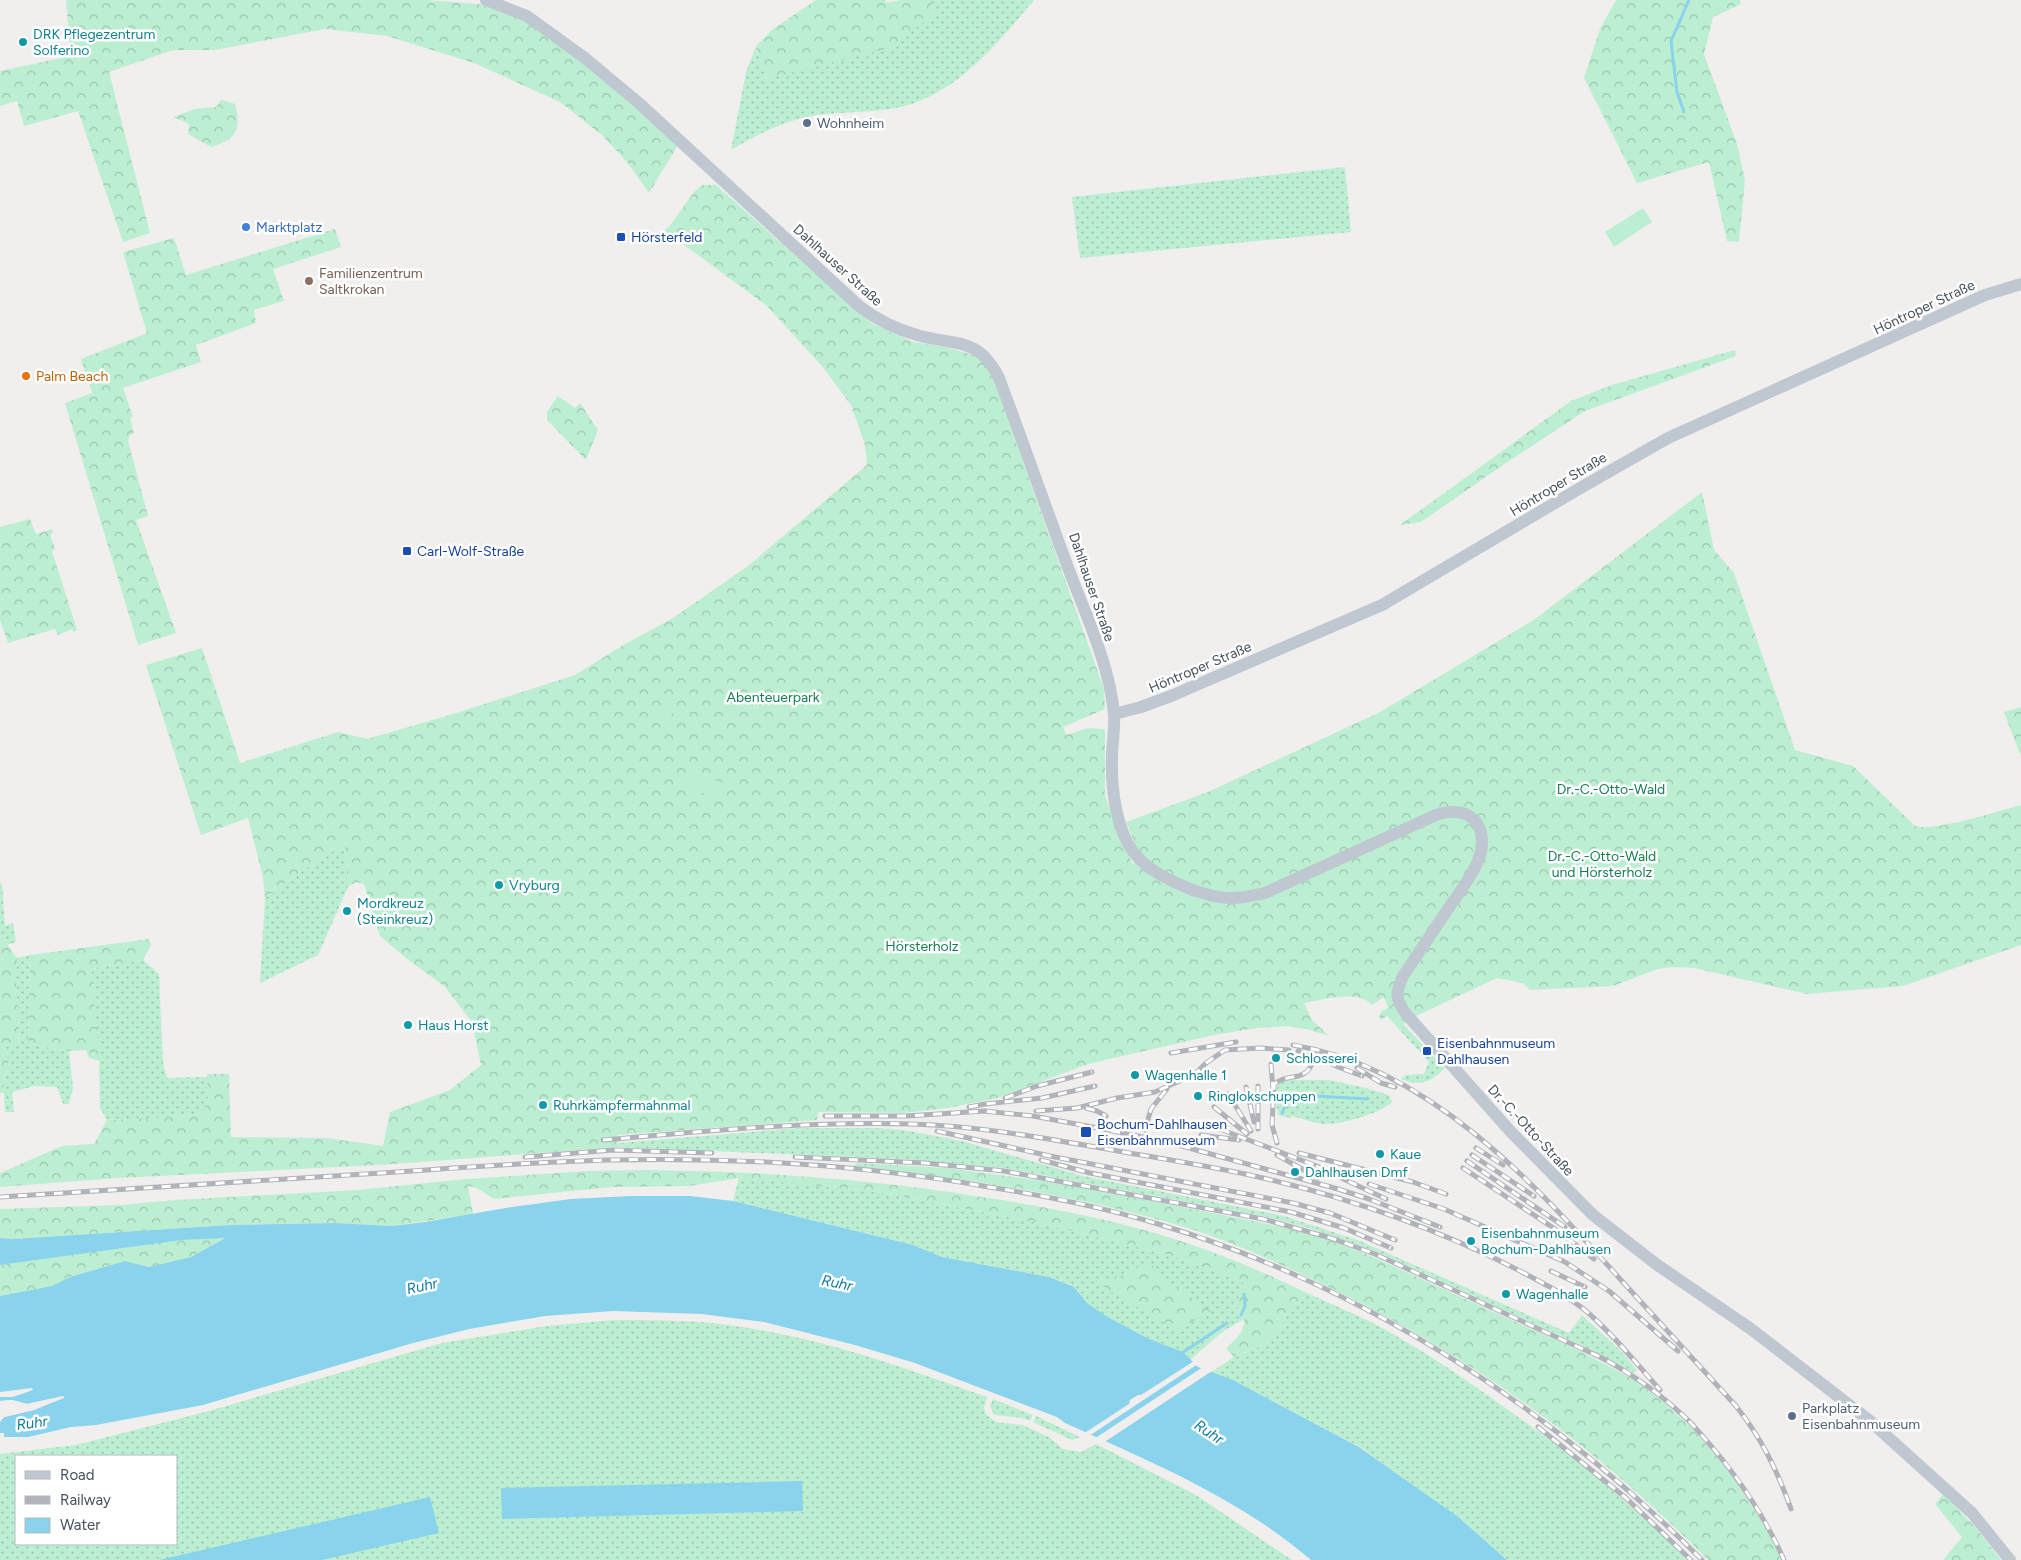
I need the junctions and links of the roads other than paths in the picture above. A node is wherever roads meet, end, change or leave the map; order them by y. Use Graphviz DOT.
graph roads {
  1 [pos="486,0"];
  2 [pos="2021,284"];
  3 [pos="1114,714"];
  4 [pos="1121,824"];
  5 [pos="2010,1560"];
  1 -- 3 [label="street, Dahlhauser Straße"];
  2 -- 3 [label="street, Höntroper Straße"];
  3 -- 4 [label="street, Dahlhauser Straße"];
  4 -- 5 [label="street, Dr.-C.-Otto-Straße"];
}
